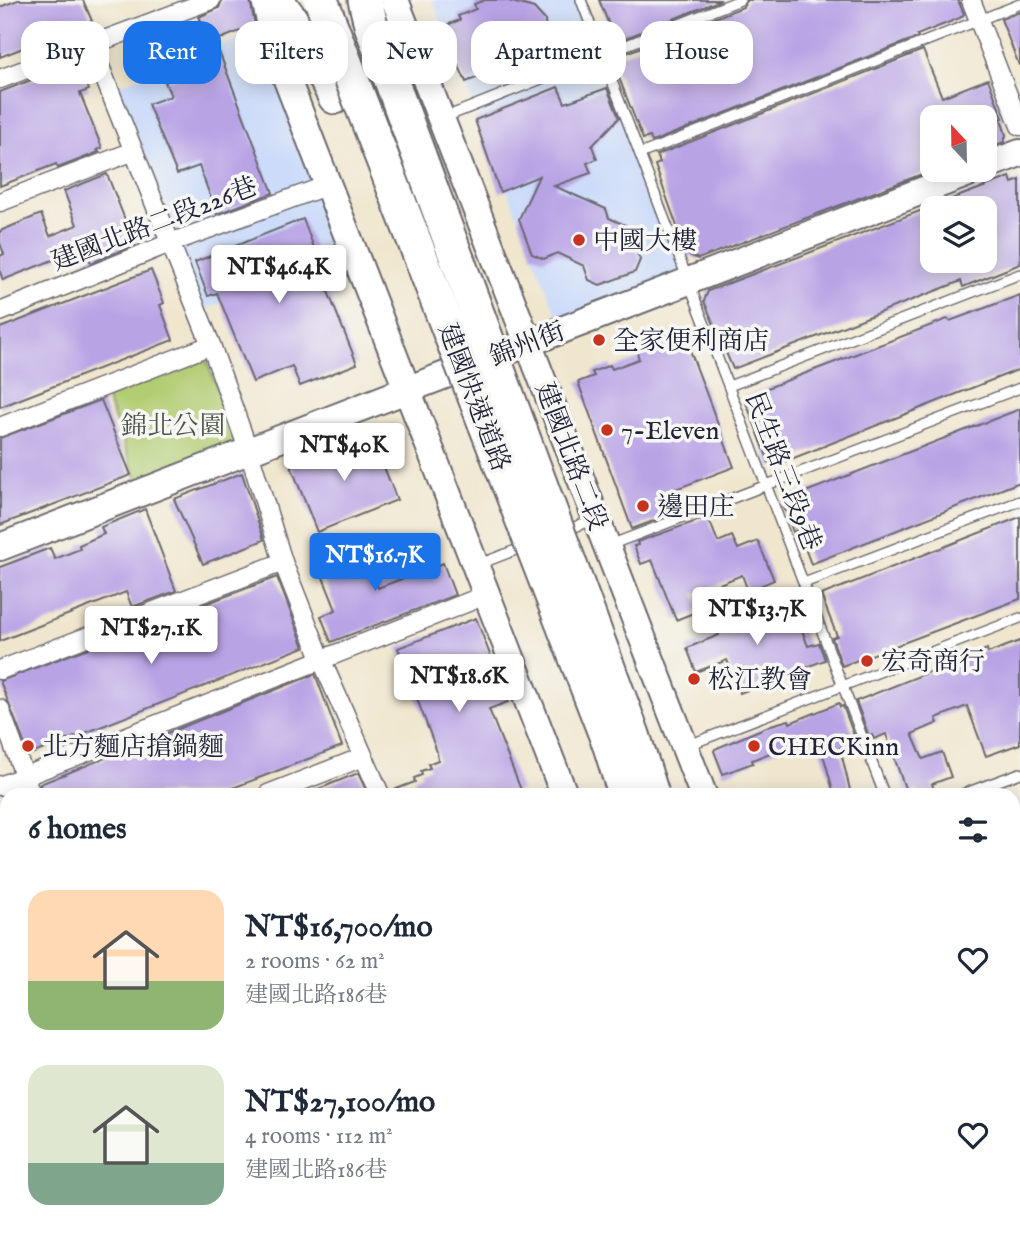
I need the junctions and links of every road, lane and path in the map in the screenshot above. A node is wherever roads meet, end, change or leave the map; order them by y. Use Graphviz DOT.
graph roads {
  1 [pos="211,0"];
  2 [pos="265,0"];
  3 [pos="276,0"];
  4 [pos="321,0"];
  5 [pos="342,0"];
  6 [pos="365,0"];
  7 [pos="395,0"];
  8 [pos="581,0"];
  9 [pos="740,0"];
  10 [pos="971,0"];
  11 [pos="1020,4"];
  12 [pos="978,20"];
  13 [pos="589,21"];
  14 [pos="109,37"];
  15 [pos="626,45"];
  16 [pos="21,71"];
  17 [pos="0,79"];
  18 [pos="107,84"];
  19 [pos="530,84"];
  20 [pos="613,84"];
  21 [pos="442,119"];
  22 [pos="1020,126"];
  23 [pos="134,150"];
  24 [pos="1020,153"];
  25 [pos="640,154"];
  26 [pos="998,161"];
  27 [pos="945,182"];
  28 [pos="328,185"];
  29 [pos="0,202"];
  30 [pos="170,243"];
  31 [pos="1020,274"];
  32 [pos="688,281"];
  33 [pos="0,312"];
  34 [pos="528,343"];
  35 [pos="211,345"];
  36 [pos="729,386"];
  37 [pos="1020,388"];
  38 [pos="408,389"];
  39 [pos="0,427"];
  40 [pos="249,452"];
  41 [pos="766,485"];
  42 [pos="1020,501"];
  43 [pos="596,518"];
  44 [pos="550,536"];
  45 [pos="537,541"];
  46 [pos="607,546"];
  47 [pos="0,547"];
  48 [pos="283,562"];
  49 [pos="475,566"];
  50 [pos="804,583"];
  51 [pos="486,595"];
  52 [pos="1020,618"];
  53 [pos="322,661"];
  54 [pos="0,670"];
  55 [pos="843,686"];
  56 [pos="0,709"];
  57 [pos="685,747"];
  58 [pos="363,757"];
  59 [pos="1020,773"];
  60 [pos="0,786"];
  61 [pos="29,786"];
  62 [pos="283,788"];
  63 [pos="377,788"];
  64 [pos="562,788"];
  65 [pos="604,788"];
  66 [pos="623,788"];
  67 [pos="640,788"];
  68 [pos="650,788"];
  69 [pos="701,788"];
  70 [pos="882,788"];
  71 [pos="979,788"];
  1 -- 14 [label="street"];
  2 -- 28 [label="street"];
  3 -- 65 [label="highway"];
  4 -- 66 [label="highway, 建國快速道路, bridge"];
  5 -- 67 [label="highway, 建國快速道路"];
  6 -- 68 [label="highway, bridge"];
  7 -- 21 [label="street, 建國北路二段"];
  8 -- 13 [label="lane, 民生路三段9巷"];
  9 -- 15 [label="lane"];
  10 -- 12 [label="street"];
  11 -- 12 [label="lane"];
  12 -- 22 [label="street"];
  12 -- 25 [label="lane"];
  16 -- 17 [label="street"];
  18 -- 23 [label="street"];
  19 -- 21 [label="lane"];
  20 -- 25 [label="lane, 民生路三段9巷"];
  21 -- 34 [label="street, 建國北路二段"];
  23 -- 29 [label="street"];
  23 -- 30 [label="street"];
  24 -- 26 [label="street"];
  25 -- 32 [label="lane, 民生路三段9巷"];
  27 -- 32 [label="street, 錦州街"];
  28 -- 30 [label="street, 建國北路二段226巷"];
  28 -- 38 [label="street"];
  30 -- 33 [label="street, 建國北路二段226巷"];
  30 -- 35 [label="street"];
  31 -- 36 [label="lane"];
  32 -- 34 [label="street, 錦州街"];
  32 -- 36 [label="lane, 民生路三段9巷"];
  34 -- 38 [label="street, 錦州街"];
  34 -- 43 [label="street, 建國北路二段"];
  35 -- 39 [label="street"];
  35 -- 40 [label="street"];
  36 -- 41 [label="lane, 民生路三段9巷"];
  37 -- 41 [label="lane"];
  38 -- 40 [label="street, 錦州街"];
  38 -- 49 [label="street"];
  40 -- 47 [label="street, 錦州街"];
  40 -- 48 [label="street"];
  41 -- 46 [label="lane"];
  41 -- 50 [label="lane, 民生路三段9巷"];
  42 -- 50 [label="lane"];
  43 -- 44 [label="lane"];
  43 -- 46 [label="street, 建國北路二段"];
  45 -- 49 [label="lane"];
  46 -- 57 [label="street, 建國北路二段"];
  48 -- 53 [label="street"];
  48 -- 54 [label="street"];
  49 -- 51 [label="street"];
  50 -- 55 [label="lane, 民生路三段9巷"];
  51 -- 53 [label="street"];
  51 -- 64 [label="street"];
  52 -- 55 [label="lane"];
  53 -- 58 [label="street"];
  53 -- 61 [label="street"];
  55 -- 57 [label="lane"];
  55 -- 70 [label="lane, 民生路三段9巷"];
  56 -- 61 [label="street"];
  57 -- 69 [label="street, 建國北路二段"];
  58 -- 62 [label="street"];
  58 -- 63 [label="street"];
  59 -- 71 [label="lane"];
  60 -- 61 [label="street"];
}
